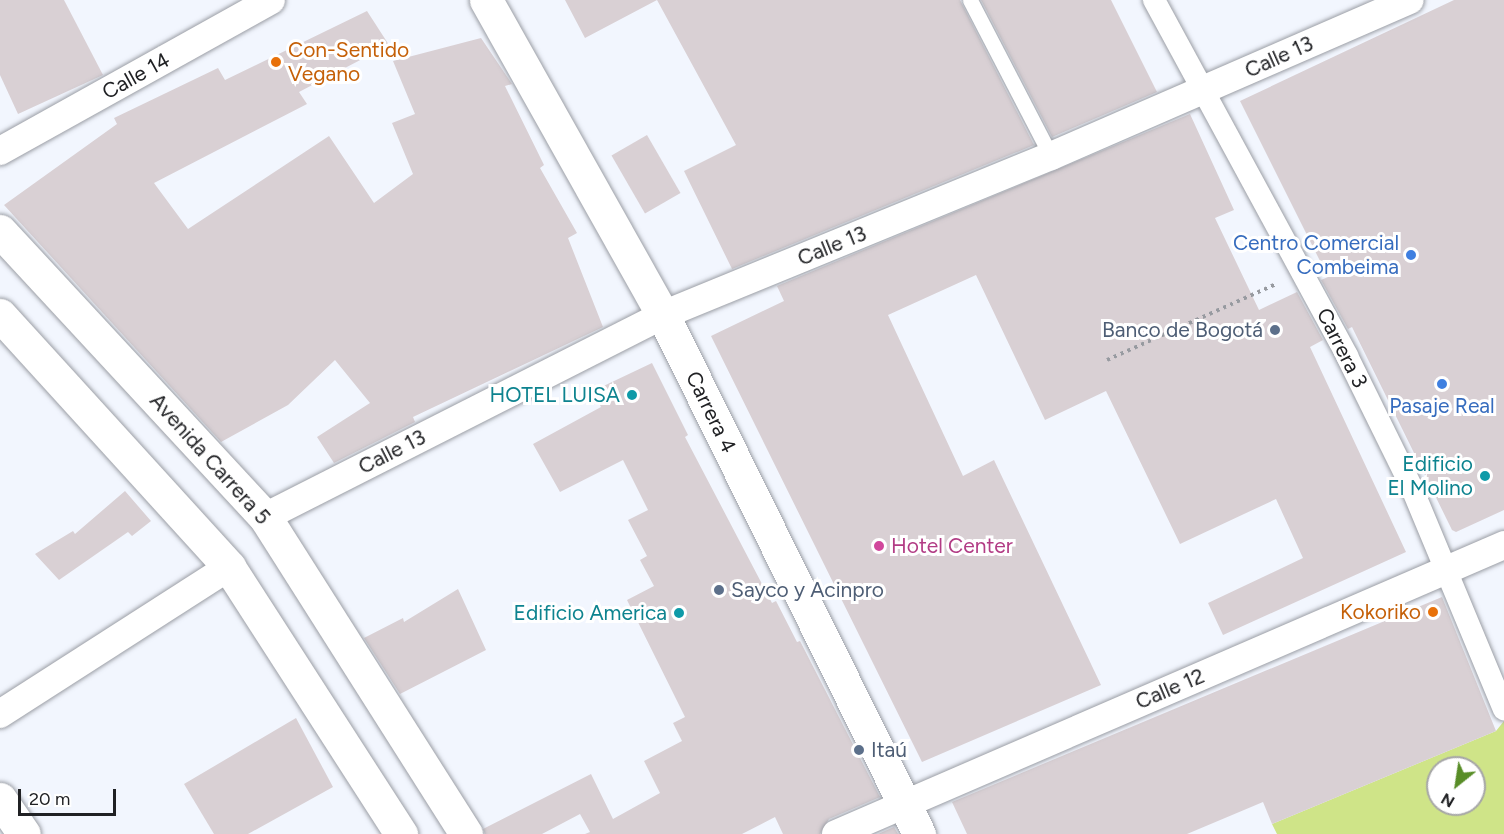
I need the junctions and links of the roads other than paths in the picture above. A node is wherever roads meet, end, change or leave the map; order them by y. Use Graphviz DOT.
graph roads {
  1 [pos="271,0"];
  2 [pos="486,0"];
  3 [pos="970,0"];
  4 [pos="1154,0"];
  5 [pos="1410,0"];
  6 [pos="1203,91"];
  7 [pos="0,151"];
  8 [pos="1051,156"];
  9 [pos="0,231"];
  10 [pos="0,315"];
  11 [pos="663,315"];
  12 [pos="265,517"];
  13 [pos="1504,545"];
  14 [pos="230,567"];
  15 [pos="1446,570"];
  16 [pos="1504,709"];
  17 [pos="0,714"];
  18 [pos="0,799"];
  19 [pos="904,805"];
  20 [pos="24,834"];
  21 [pos="401,834"];
  22 [pos="466,834"];
  23 [pos="836,834"];
  24 [pos="919,834"];
  1 -- 7 [label="street, Calle 14"];
  2 -- 11 [label="main road, Carrera 4"];
  3 -- 8 [label="lane"];
  4 -- 6 [label="street, Carrera 3"];
  5 -- 6 [label="street, Calle 13"];
  6 -- 8 [label="street, Calle 13"];
  6 -- 15 [label="street, Carrera 3"];
  8 -- 11 [label="street, Calle 13"];
  9 -- 12 [label="main road, Avenida Carrera 5"];
  10 -- 14 [label="main road"];
  11 -- 12 [label="street, Calle 13"];
  11 -- 19 [label="main road, Carrera 4"];
  12 -- 22 [label="main road, Avenida Carrera 5"];
  13 -- 15 [label="street, Calle 12"];
  14 -- 17 [label="street"];
  14 -- 21 [label="main road"];
  15 -- 16 [label="street, Carrera 3"];
  15 -- 19 [label="street, Calle 12"];
  18 -- 20 [label="main road"];
  19 -- 23 [label="street, Calle 12"];
  19 -- 24 [label="main road, Carrera 4"];
}
